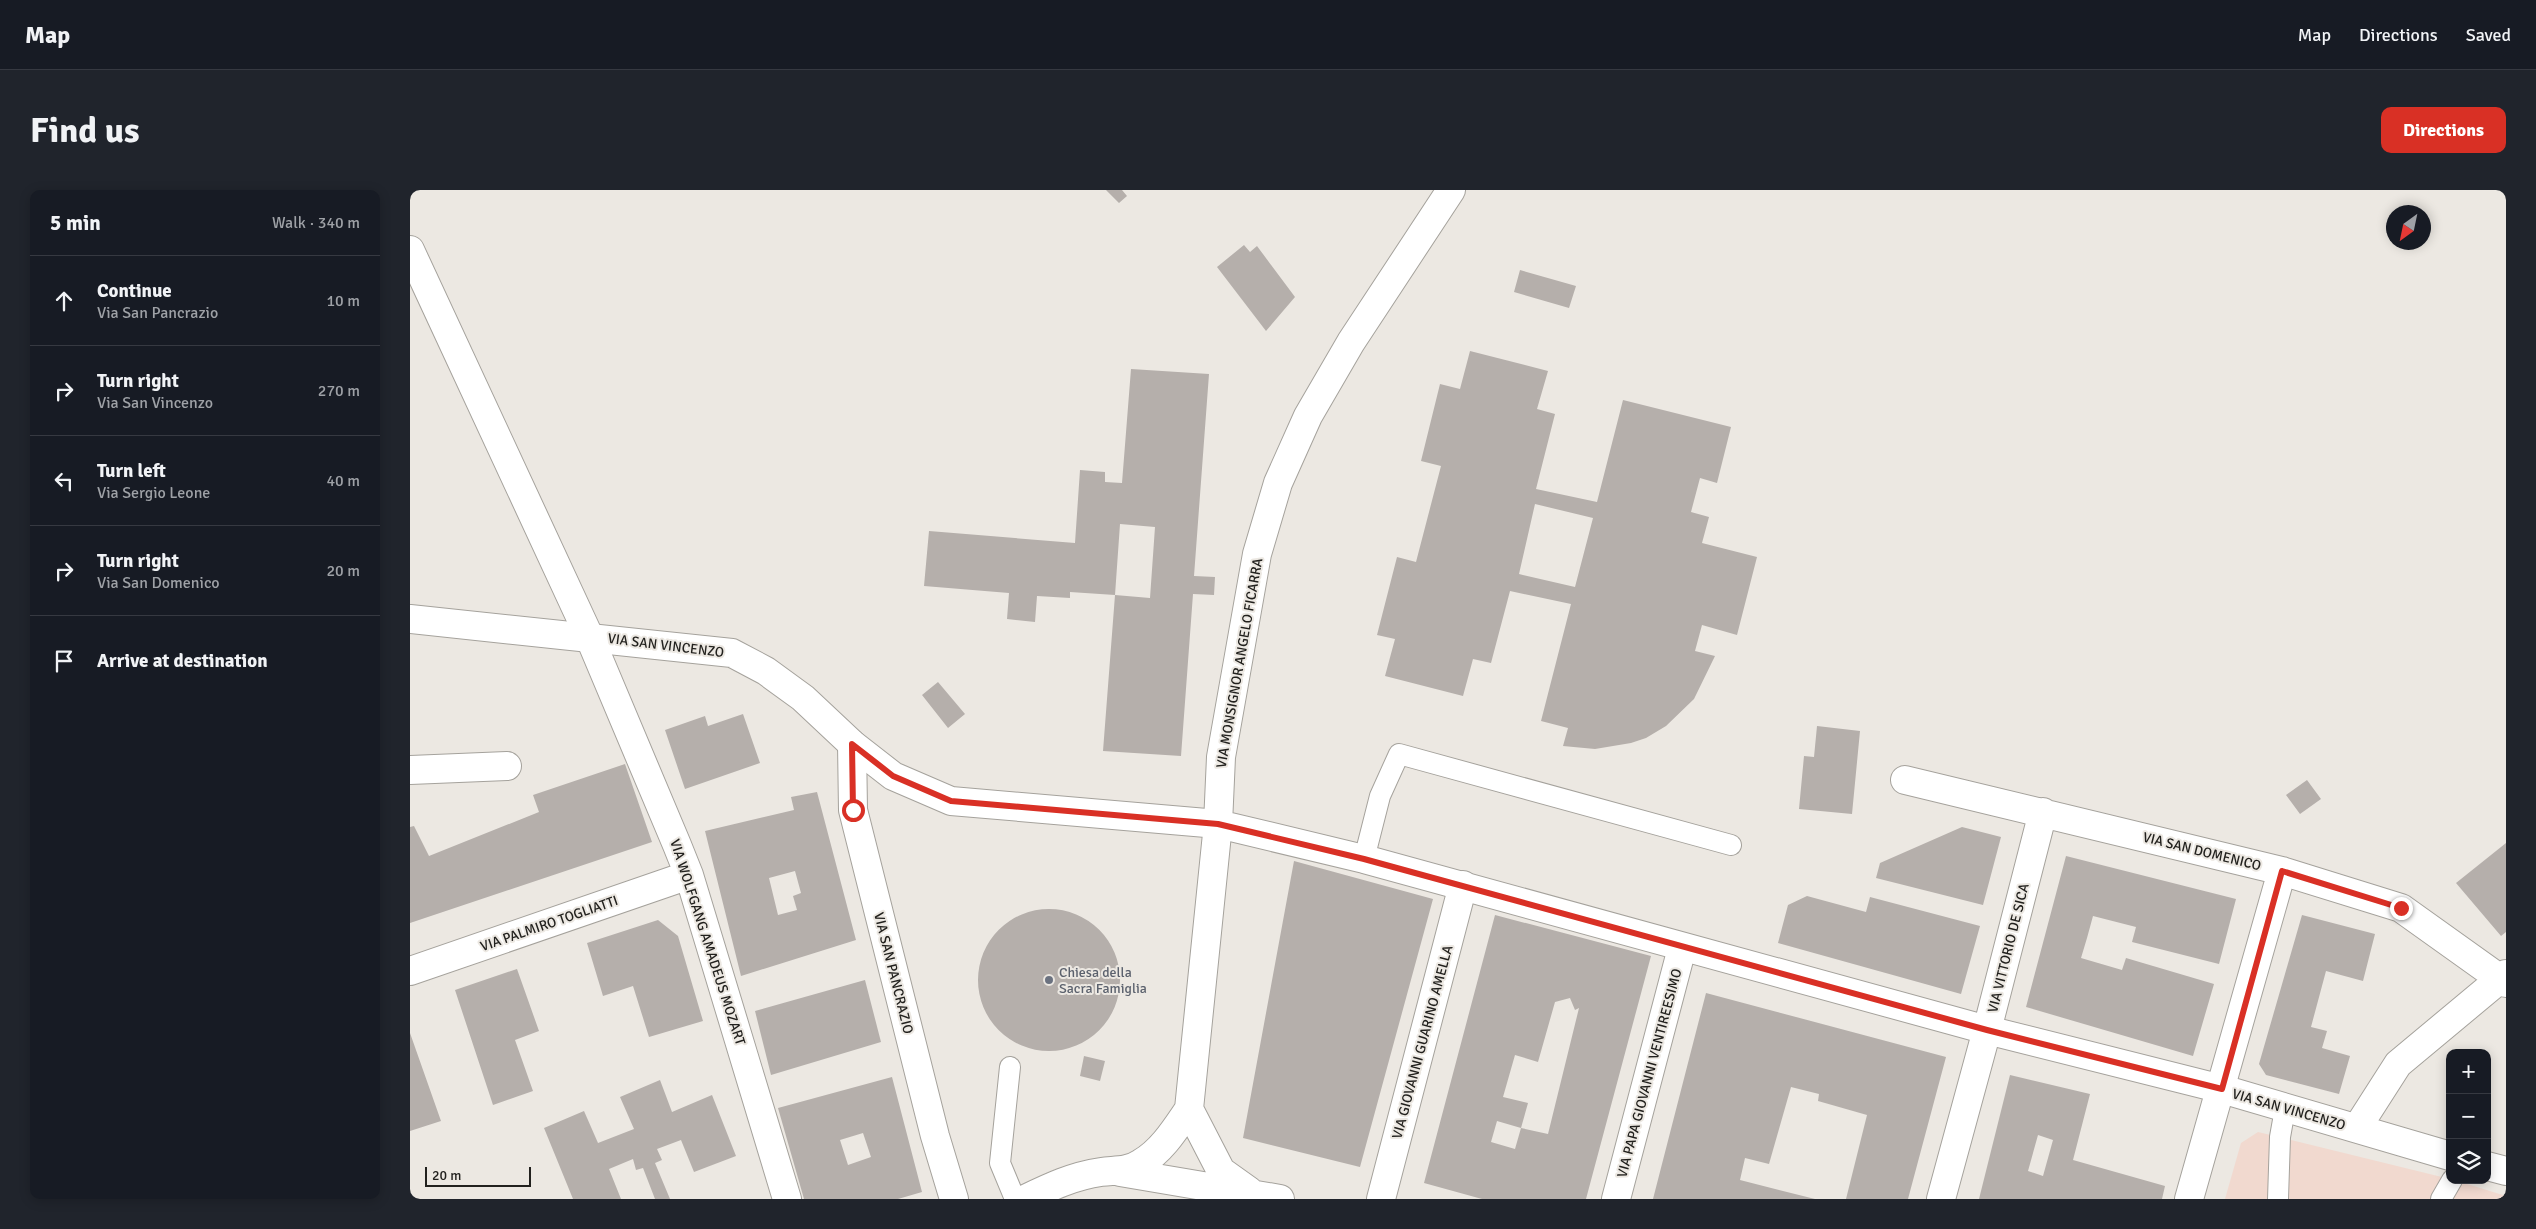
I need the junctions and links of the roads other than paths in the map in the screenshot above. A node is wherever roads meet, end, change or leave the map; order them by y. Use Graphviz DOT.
graph roads {
  1 [pos="1450,190"];
  2 [pos="410,250"];
  3 [pos="410,620"];
  4 [pos="589,636"];
  5 [pos="852,744"];
  6 [pos="507,766"];
  7 [pos="410,770"];
  8 [pos="1905,780"];
  9 [pos="2043,812"];
  10 [pos="1218,824"];
  11 [pos="1730,845"];
  12 [pos="1364,859"];
  13 [pos="2282,871"];
  14 [pos="689,875"];
  15 [pos="1463,885"];
  16 [pos="1682,948"];
  17 [pos="410,971"];
  18 [pos="2504,978"];
  19 [pos="1987,1030"];
  20 [pos="1010,1067"];
  21 [pos="2222,1089"];
  22 [pos="1189,1109"];
  23 [pos="2285,1109"];
  24 [pos="2357,1128"];
  25 [pos="2446,1155"];
  26 [pos="2491,1167"];
  27 [pos="2506,1171"];
  28 [pos="1120,1172"];
  29 [pos="2450,1184"];
  30 [pos="1252,1193"];
  31 [pos="787,1199"];
  32 [pos="954,1199"];
  33 [pos="1015,1199"];
  34 [pos="1025,1199"];
  35 [pos="1280,1199"];
  36 [pos="1381,1199"];
  37 [pos="1616,1199"];
  38 [pos="1941,1199"];
  39 [pos="2191,1199"];
  40 [pos="2278,1199"];
  41 [pos="2441,1199"];
  1 -- 10 [label="street, VIA MONSIGNOR ANGELO FICARRA"];
  2 -- 4 [label="street, VIA WOLFGANG AMADEUS MOZART"];
  3 -- 4 [label="street, VIA SAN VINCENZO"];
  4 -- 5 [label="street, VIA SAN VINCENZO"];
  4 -- 14 [label="street, VIA WOLFGANG AMADEUS MOZART"];
  5 -- 10 [label="street, VIA SAN VINCENZO"];
  5 -- 32 [label="street, VIA SAN PANCRAZIO"];
  6 -- 7 [label="street"];
  8 -- 9 [label="street, VIA SAN DOMENICO"];
  9 -- 13 [label="street, VIA SAN DOMENICO"];
  9 -- 19 [label="street, VIA VITTORIO DE SICA"];
  10 -- 12 [label="street, VIA SAN VINCENZO"];
  10 -- 22 [label="street, VIA MONSIGNOR ANGELO FICARRA"];
  11 -- 12 [label="lane"];
  12 -- 15 [label="street, VIA SAN VINCENZO"];
  13 -- 18 [label="street, VIA SAN DOMENICO"];
  13 -- 21 [label="street"];
  14 -- 17 [label="street, VIA PALMIRO TOGLIATTI"];
  14 -- 31 [label="street, VIA WOLFGANG AMADEUS MOZART"];
  15 -- 16 [label="street, VIA SAN VINCENZO"];
  15 -- 36 [label="street, VIA GIOVANNI GUARINO AMELLA"];
  16 -- 19 [label="street, VIA SAN VINCENZO"];
  16 -- 37 [label="street, VIA PAPA GIOVANNI VENTIREESIMO"];
  18 -- 24 [label="street"];
  19 -- 21 [label="street, VIA SAN VINCENZO"];
  19 -- 38 [label="street, VIA VITTORIO DE SICA"];
  20 -- 33 [label="lane"];
  21 -- 23 [label="street, VIA SAN VINCENZO"];
  21 -- 39 [label="street"];
  22 -- 28 [label="street"];
  22 -- 30 [label="street"];
  23 -- 24 [label="street, VIA SAN VINCENZO"];
  23 -- 40 [label="lane"];
  24 -- 25 [label="street, VIA SAN VINCENZO"];
  26 -- 27 [label="street"];
  28 -- 30 [label="street"];
  28 -- 34 [label="street"];
  29 -- 41 [label="lane"];
  30 -- 35 [label="street"];
}
